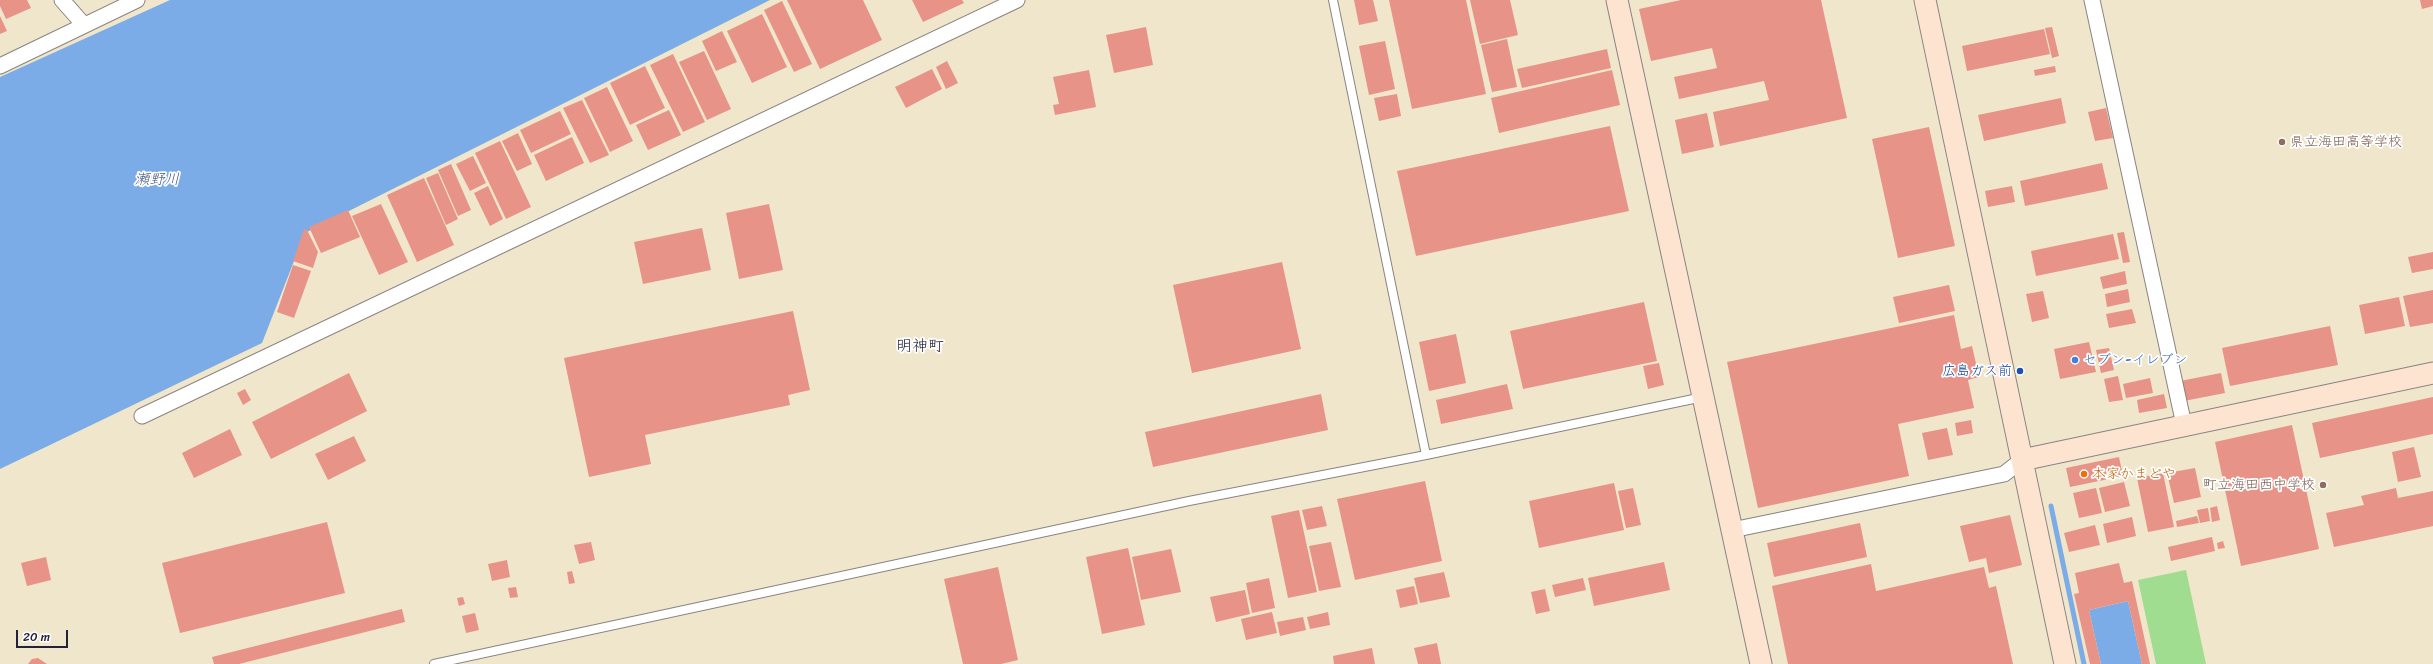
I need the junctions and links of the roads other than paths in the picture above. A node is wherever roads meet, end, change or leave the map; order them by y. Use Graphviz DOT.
graph roads {
  1 [pos="62,0"];
  2 [pos="137,0"];
  3 [pos="1017,0"];
  4 [pos="1333,0"];
  5 [pos="1617,0"];
  6 [pos="1925,0"];
  7 [pos="2092,0"];
  8 [pos="84,25"];
  9 [pos="0,66"];
  10 [pos="2433,373"];
  11 [pos="1703,397"];
  12 [pos="142,416"];
  13 [pos="2184,425"];
  14 [pos="1426,455"];
  15 [pos="2022,460"];
  16 [pos="1732,530"];
  17 [pos="434,664"];
  18 [pos="1761,664"];
  19 [pos="2065,664"];
  1 -- 8 [label="street"];
  2 -- 8 [label="street"];
  3 -- 12 [label="street"];
  4 -- 14 [label="lane"];
  5 -- 11 [label="street"];
  6 -- 15 [label="street"];
  7 -- 13 [label="street"];
  8 -- 9 [label="street"];
  10 -- 13 [label="street"];
  11 -- 14 [label="lane"];
  11 -- 16 [label="street"];
  13 -- 15 [label="street"];
  14 -- 17 [label="lane"];
  15 -- 16 [label="street"];
  15 -- 19 [label="street"];
  16 -- 18 [label="street"];
}
